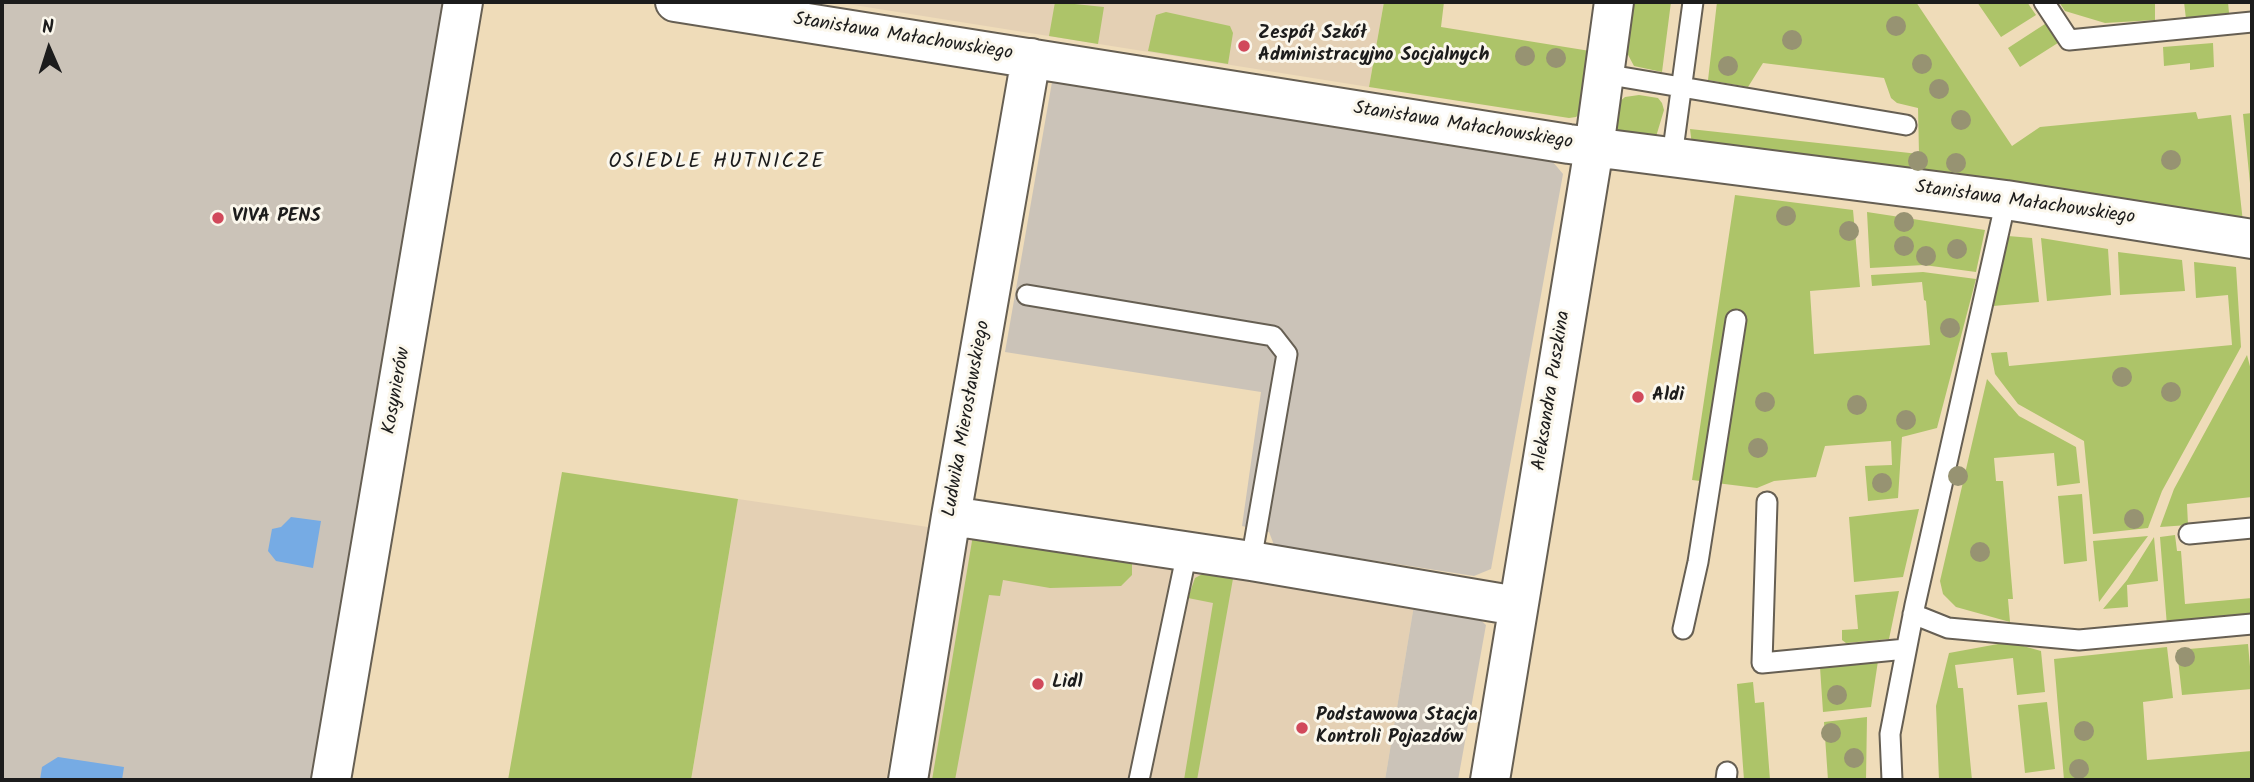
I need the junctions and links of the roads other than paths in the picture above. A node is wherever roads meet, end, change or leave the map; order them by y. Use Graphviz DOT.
graph roads {
  1 [pos="463,2"];
  2 [pos="676,2"];
  3 [pos="1615,2"];
  4 [pos="1693,2"];
  5 [pos="2044,2"];
  6 [pos="2252,22"];
  7 [pos="1031,58"];
  8 [pos="1604,74"];
  9 [pos="1681,89"];
  10 [pos="1906,125"];
  11 [pos="1594,148"];
  12 [pos="1672,157"];
  13 [pos="2006,200"];
  14 [pos="2252,239"];
  15 [pos="1027,295"];
  16 [pos="1736,320"];
  17 [pos="1767,502"];
  18 [pos="951,516"];
  19 [pos="2252,528"];
  20 [pos="2189,534"];
  21 [pos="1187,552"];
  22 [pos="1251,561"];
  23 [pos="1517,606"];
  24 [pos="1913,614"];
  25 [pos="2252,624"];
  26 [pos="1683,629"];
  27 [pos="1906,649"];
  28 [pos="331,780"];
  29 [pos="908,780"];
  30 [pos="1139,780"];
  31 [pos="1490,780"];
  32 [pos="1892,780"];
  1 -- 28 [label="street, Kosynierów"];
  2 -- 7 [label="street, Stanisława Małachowskiego"];
  3 -- 8 [label="street, Aleksandra Puszkina"];
  4 -- 9 [label="lane"];
  5 -- 6 [label="lane"];
  7 -- 11 [label="street, Stanisława Małachowskiego"];
  7 -- 18 [label="street, Ludwika Mierosławskiego"];
  8 -- 9 [label="lane"];
  8 -- 11 [label="street, Aleksandra Puszkina"];
  9 -- 10 [label="lane"];
  9 -- 12 [label="lane"];
  11 -- 12 [label="street, Stanisława Małachowskiego"];
  11 -- 23 [label="street, Aleksandra Puszkina"];
  12 -- 13 [label="street, Stanisława Małachowskiego"];
  13 -- 14 [label="street, Stanisława Małachowskiego"];
  13 -- 24 [label="lane"];
  15 -- 22 [label="lane"];
  16 -- 26 [label="lane"];
  17 -- 27 [label="lane"];
  18 -- 21 [label="street"];
  18 -- 29 [label="street, Ludwika Mierosławskiego"];
  19 -- 20 [label="lane"];
  21 -- 22 [label="street"];
  21 -- 30 [label="lane"];
  22 -- 23 [label="street"];
  23 -- 31 [label="street, Aleksandra Puszkina"];
  24 -- 25 [label="lane"];
  24 -- 27 [label="lane"];
  27 -- 32 [label="lane"];
}
